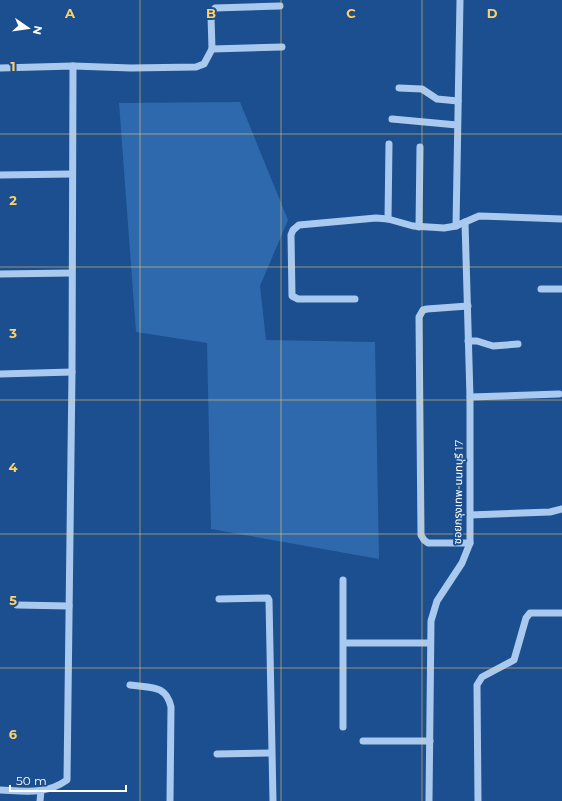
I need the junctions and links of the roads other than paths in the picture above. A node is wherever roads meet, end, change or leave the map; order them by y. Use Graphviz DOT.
graph roads {
  1 [pos="460,0"];
  2 [pos="280,6"];
  3 [pos="282,47"];
  4 [pos="212,50"];
  5 [pos="73,66"];
  6 [pos="0,68"];
  7 [pos="399,88"];
  8 [pos="458,101"];
  9 [pos="392,119"];
  10 [pos="457,125"];
  11 [pos="390,144"];
  12 [pos="420,147"];
  13 [pos="72,174"];
  14 [pos="0,175"];
  15 [pos="388,219"];
  16 [pos="562,219"];
  17 [pos="465,222"];
  18 [pos="456,226"];
  19 [pos="419,227"];
  20 [pos="71,273"];
  21 [pos="0,274"];
  22 [pos="541,289"];
  23 [pos="562,289"];
  24 [pos="355,299"];
  25 [pos="468,306"];
  26 [pos="468,341"];
  27 [pos="518,344"];
  28 [pos="72,372"];
  29 [pos="0,374"];
  30 [pos="559,394"];
  31 [pos="470,397"];
  32 [pos="562,509"];
  33 [pos="470,515"];
  34 [pos="470,543"];
  35 [pos="343,580"];
  36 [pos="219,599"];
  37 [pos="17,605"];
  38 [pos="69,606"];
  39 [pos="561,613"];
  40 [pos="344,643"];
  41 [pos="430,643"];
  42 [pos="130,685"];
  43 [pos="343,727"];
  44 [pos="363,741"];
  45 [pos="430,741"];
  46 [pos="271,753"];
  47 [pos="217,754"];
  48 [pos="0,790"];
  49 [pos="41,791"];
  50 [pos="40,801"];
  51 [pos="170,801"];
  52 [pos="273,801"];
  53 [pos="429,801"];
  54 [pos="478,801"];
  1 -- 8 [label="street"];
  2 -- 4 [label="street"];
  3 -- 4 [label="street"];
  4 -- 5 [label="street"];
  5 -- 6 [label="street"];
  5 -- 13 [label="street"];
  7 -- 8 [label="street"];
  8 -- 10 [label="street"];
  9 -- 10 [label="street"];
  10 -- 18 [label="street"];
  11 -- 15 [label="street"];
  12 -- 19 [label="street"];
  13 -- 14 [label="street"];
  13 -- 20 [label="street"];
  15 -- 19 [label="street"];
  15 -- 24 [label="street"];
  16 -- 17 [label="street"];
  17 -- 18 [label="street"];
  17 -- 25 [label="street, ซอยกรุงเทพ-นนทบุรี 17"];
  18 -- 19 [label="street"];
  20 -- 21 [label="street"];
  20 -- 28 [label="street"];
  22 -- 23 [label="street"];
  25 -- 26 [label="street, ซอยกรุงเทพ-นนทบุรี 17"];
  25 -- 34 [label="street"];
  26 -- 27 [label="street"];
  26 -- 31 [label="street, ซอยกรุงเทพ-นนทบุรี 17"];
  28 -- 29 [label="street"];
  28 -- 38 [label="street"];
  30 -- 31 [label="street"];
  31 -- 33 [label="street, ซอยกรุงเทพ-นนทบุรี 17"];
  32 -- 33 [label="street"];
  33 -- 34 [label="street, ซอยกรุงเทพ-นนทบุรี 17"];
  34 -- 41 [label="street, ซอยกรุงเทพ-นนทบุรี 17"];
  35 -- 40 [label="street"];
  36 -- 46 [label="street"];
  37 -- 38 [label="street"];
  38 -- 49 [label="street"];
  39 -- 54 [label="street"];
  40 -- 41 [label="street"];
  40 -- 43 [label="street"];
  41 -- 45 [label="street, ซอยกรุงเทพ-นนทบุรี 17"];
  42 -- 51 [label="street"];
  44 -- 45 [label="street"];
  45 -- 53 [label="street, ซอยกรุงเทพ-นนทบุรี 17"];
  46 -- 47 [label="street"];
  46 -- 52 [label="street"];
  48 -- 49 [label="street"];
  49 -- 50 [label="street"];
}
